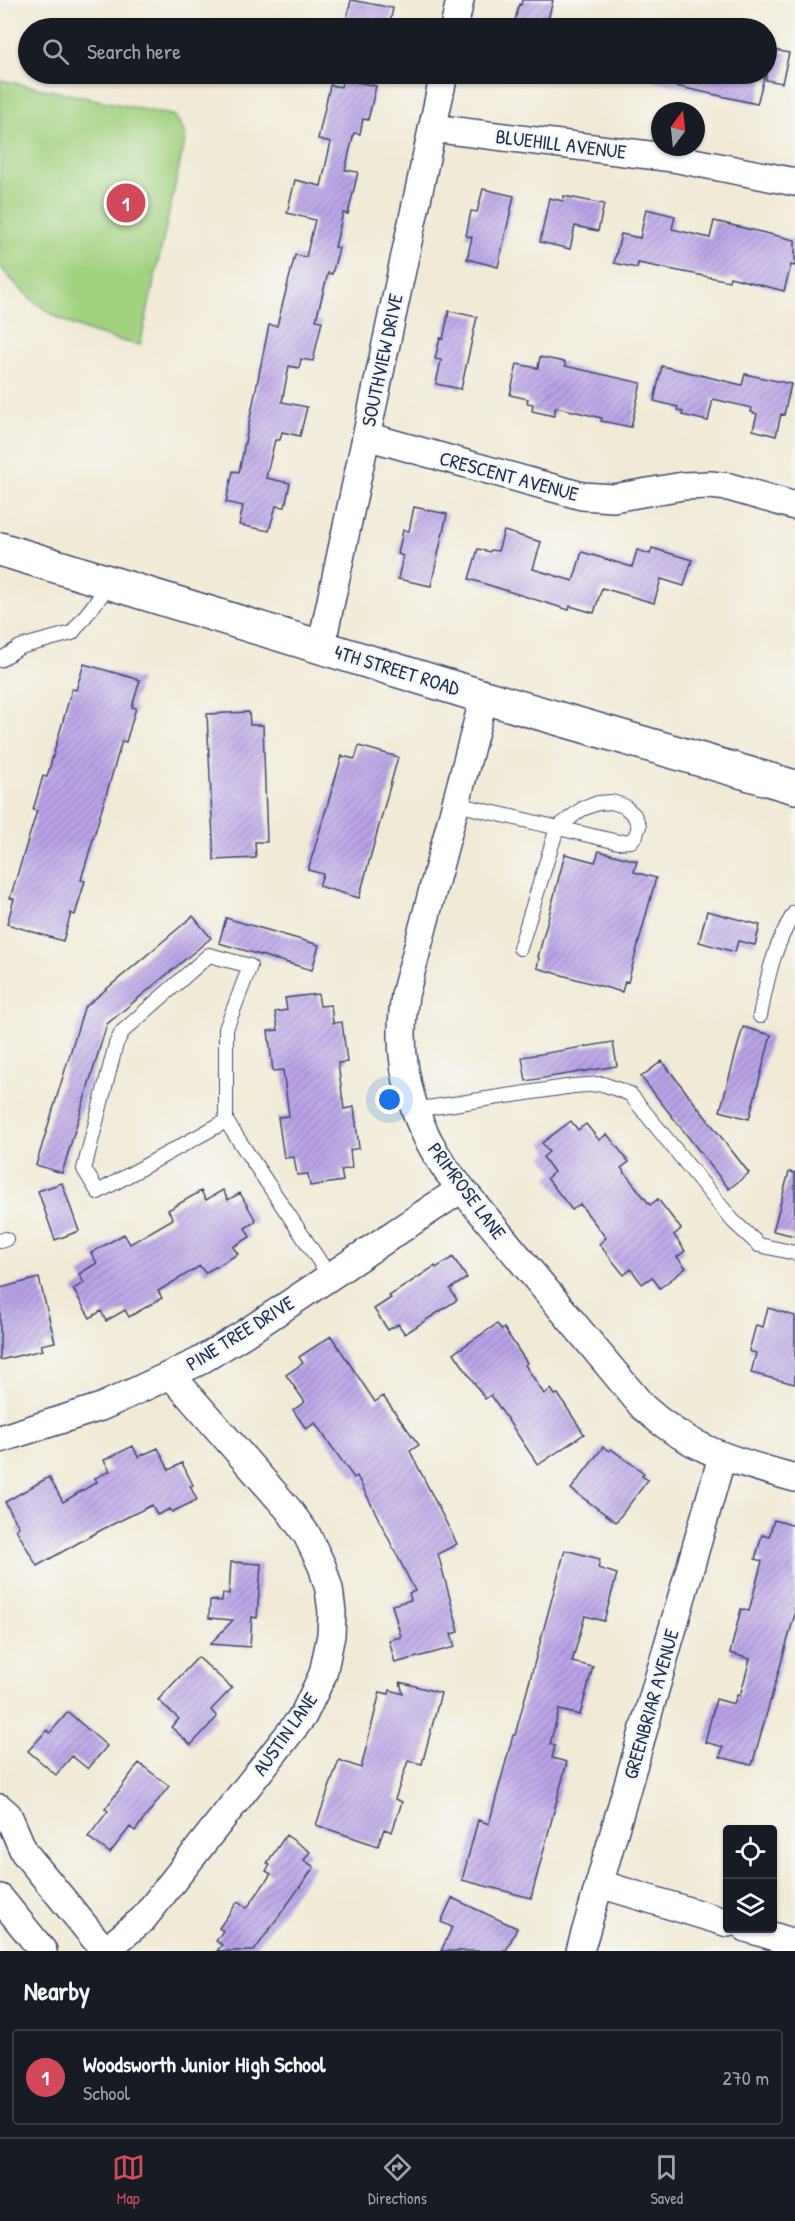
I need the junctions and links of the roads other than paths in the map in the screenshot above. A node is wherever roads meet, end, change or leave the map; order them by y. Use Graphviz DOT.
graph roads {
  1 [pos="460,0"];
  2 [pos="456,18"];
  3 [pos="442,84"];
  4 [pos="432,128"];
  5 [pos="795,182"];
  6 [pos="366,436"];
  7 [pos="795,506"];
  8 [pos="0,549"];
  9 [pos="111,583"];
  10 [pos="321,647"];
  11 [pos="0,660"];
  12 [pos="484,697"];
  13 [pos="795,787"];
  14 [pos="456,804"];
  15 [pos="556,828"];
  16 [pos="795,912"];
  17 [pos="520,948"];
  18 [pos="760,1016"];
  19 [pos="414,1110"];
  20 [pos="226,1121"];
  21 [pos="461,1188"];
  22 [pos="795,1253"];
  23 [pos="330,1277"];
  24 [pos="171,1375"];
  25 [pos="0,1439"];
  26 [pos="722,1457"];
  27 [pos="795,1478"];
  28 [pos="0,1808"];
  29 [pos="600,1884"];
  30 [pos="0,1898"];
  31 [pos="723,1921"];
  32 [pos="760,1933"];
  33 [pos="795,1943"];
  34 [pos="44,1951"];
  35 [pos="105,1951"];
  36 [pos="580,1951"];
  1 -- 2 [label="street"];
  3 -- 4 [label="street, SOUTHVIEW DRIVE"];
  4 -- 5 [label="street, BLUEHILL AVENUE"];
  4 -- 6 [label="street, SOUTHVIEW DRIVE"];
  6 -- 7 [label="street, CRESCENT AVENUE"];
  6 -- 10 [label="street, SOUTHVIEW DRIVE"];
  8 -- 9 [label="street, 4TH STREET ROAD"];
  9 -- 10 [label="street, 4TH STREET ROAD"];
  9 -- 11 [label="lane"];
  10 -- 12 [label="street, 4TH STREET ROAD"];
  12 -- 13 [label="street, 4TH STREET ROAD"];
  12 -- 14 [label="street, PRIMROSE LANE"];
  14 -- 15 [label="lane"];
  14 -- 19 [label="street, PRIMROSE LANE"];
  15 -- 15 [label="lane"];
  15 -- 17 [label="lane"];
  16 -- 18 [label="lane"];
  19 -- 21 [label="street, PRIMROSE LANE"];
  19 -- 22 [label="lane"];
  20 -- 20 [label="lane"];
  20 -- 23 [label="lane"];
  21 -- 23 [label="street, PINE TREE DRIVE"];
  21 -- 26 [label="street, PRIMROSE LANE"];
  23 -- 24 [label="street, PINE TREE DRIVE"];
  24 -- 25 [label="street, PINE TREE DRIVE"];
  24 -- 35 [label="street, AUSTIN LANE"];
  26 -- 27 [label="street, PRIMROSE LANE"];
  26 -- 29 [label="street, GREENBRIAR AVENUE"];
  28 -- 35 [label="street"];
  29 -- 31 [label="street"];
  29 -- 36 [label="street, GREENBRIAR AVENUE"];
  30 -- 34 [label="street"];
  32 -- 33 [label="street"];
}
